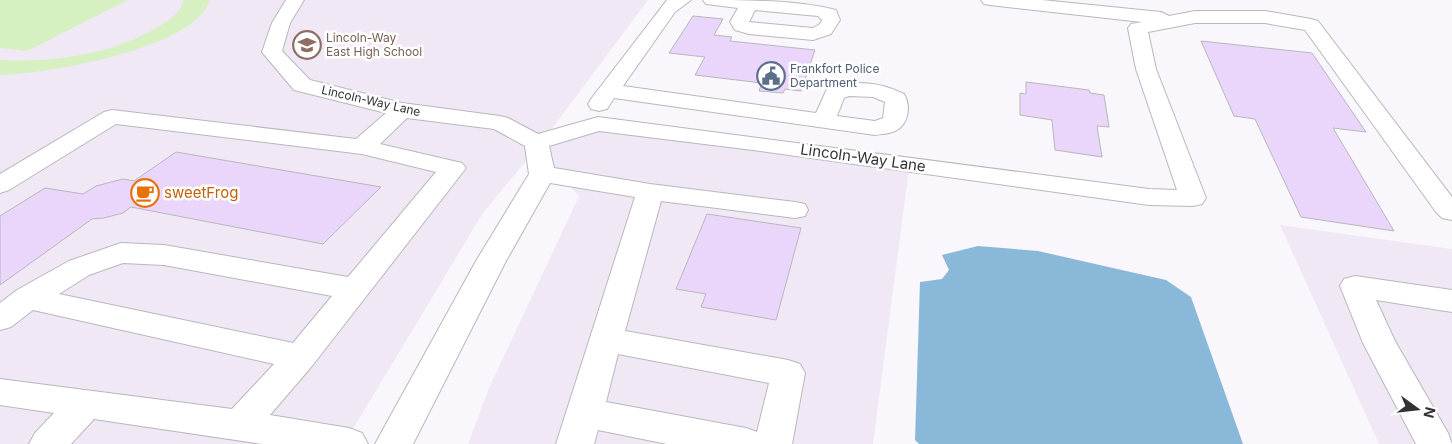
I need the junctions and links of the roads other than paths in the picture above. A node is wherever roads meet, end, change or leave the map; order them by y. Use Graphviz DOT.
graph roads {
  1 [pos="295,0"];
  2 [pos="682,0"];
  3 [pos="712,0"];
  4 [pos="990,0"];
  5 [pos="749,4"];
  6 [pos="1180,20"];
  7 [pos="608,91"];
  8 [pos="402,110"];
  9 [pos="824,120"];
  10 [pos="581,129"];
  11 [pos="536,142"];
  12 [pos="362,147"];
  13 [pos="542,174"];
  14 [pos="0,185"];
  15 [pos="650,192"];
  16 [pos="796,210"];
  17 [pos="1452,212"];
  18 [pos="354,290"];
  19 [pos="28,298"];
  20 [pos="1452,301"];
  21 [pos="0,319"];
  22 [pos="606,340"];
  23 [pos="300,357"];
  24 [pos="1,392"];
  25 [pos="86,404"];
  26 [pos="240,425"];
  27 [pos="580,428"];
  28 [pos="281,438"];
  29 [pos="48,444"];
  30 [pos="348,444"];
  31 [pos="394,444"];
  32 [pos="746,444"];
  33 [pos="772,444"];
  34 [pos="1435,444"];
  1 -- 8 [label="street, Lincoln-Way Lane"];
  2 -- 7 [label="street"];
  3 -- 5 [label="street"];
  4 -- 6 [label="street"];
  6 -- 10 [label="street, Lincoln-Way Lane"];
  6 -- 17 [label="street"];
  7 -- 9 [label="street"];
  7 -- 10 [label="street"];
  8 -- 11 [label="street, Lincoln-Way Lane"];
  8 -- 12 [label="street"];
  9 -- 9 [label="street"];
  10 -- 11 [label="street, Lincoln-Way Lane"];
  11 -- 13 [label="street"];
  12 -- 14 [label="street"];
  12 -- 18 [label="street"];
  13 -- 15 [label="street"];
  13 -- 31 [label="street"];
  15 -- 16 [label="street"];
  15 -- 22 [label="street"];
  18 -- 19 [label="street"];
  18 -- 23 [label="street"];
  19 -- 21 [label="street"];
  19 -- 23 [label="street"];
  20 -- 34 [label="street"];
  22 -- 27 [label="street"];
  22 -- 33 [label="street"];
  23 -- 26 [label="street"];
  24 -- 25 [label="street"];
  25 -- 26 [label="street"];
  25 -- 29 [label="street"];
  26 -- 28 [label="street"];
  27 -- 32 [label="street"];
  28 -- 30 [label="street"];
}
